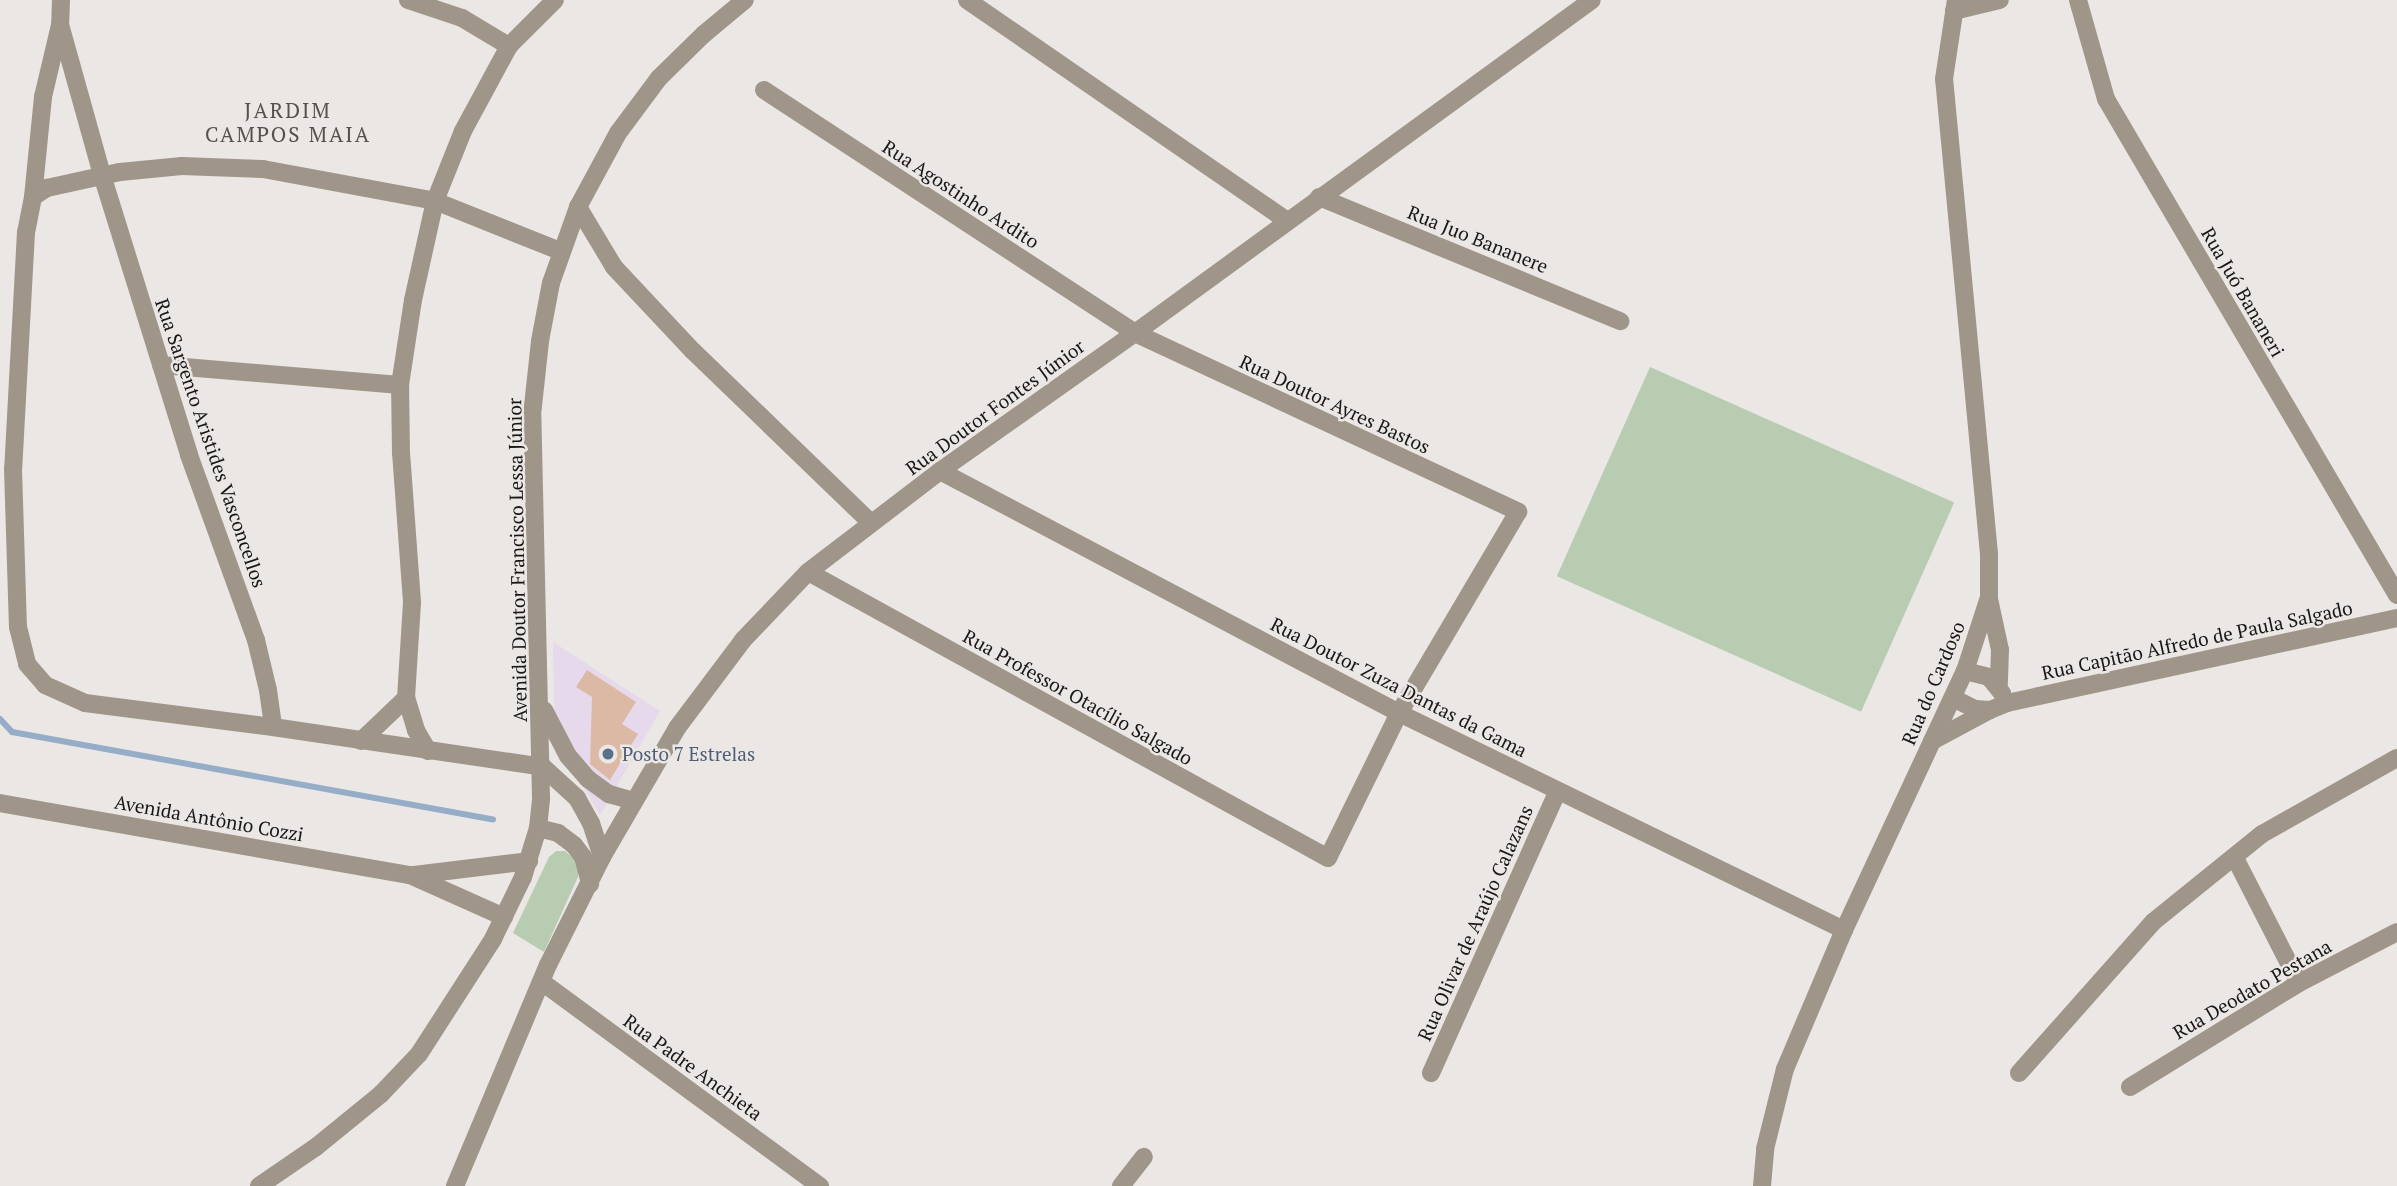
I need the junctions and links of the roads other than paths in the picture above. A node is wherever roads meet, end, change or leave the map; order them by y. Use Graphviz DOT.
graph roads {
  1 [pos="61,0"];
  2 [pos="408,0"];
  3 [pos="555,0"];
  4 [pos="745,0"];
  5 [pos="967,0"];
  6 [pos="1592,0"];
  7 [pos="2000,0"];
  8 [pos="2078,0"];
  9 [pos="1955,6"];
  10 [pos="60,25"];
  11 [pos="509,46"];
  12 [pos="764,90"];
  13 [pos="102,175"];
  14 [pos="33,197"];
  15 [pos="1319,197"];
  16 [pos="435,201"];
  17 [pos="578,207"];
  18 [pos="1287,222"];
  19 [pos="560,251"];
  20 [pos="1620,321"];
  21 [pos="1135,333"];
  22 [pos="161,365"];
  23 [pos="400,385"];
  24 [pos="940,471"];
  25 [pos="871,523"];
  26 [pos="808,572"];
  27 [pos="2397,595"];
  28 [pos="1989,597"];
  29 [pos="2397,618"];
  30 [pos="1965,671"];
  31 [pos="1999,685"];
  32 [pos="406,698"];
  33 [pos="1953,698"];
  34 [pos="541,704"];
  35 [pos="1998,707"];
  36 [pos="1399,713"];
  37 [pos="273,727"];
  38 [pos="361,741"];
  39 [pos="1932,741"];
  40 [pos="428,751"];
  41 [pos="2397,758"];
  42 [pos="543,767"];
  43 [pos="1558,791"];
  44 [pos="634,801"];
  45 [pos="0,803"];
  46 [pos="538,828"];
  47 [pos="602,857"];
  48 [pos="2235,858"];
  49 [pos="529,861"];
  50 [pos="410,875"];
  51 [pos="590,884"];
  52 [pos="504,917"];
  53 [pos="1844,930"];
  54 [pos="2397,932"];
  55 [pos="545,974"];
  56 [pos="2298,983"];
  57 [pos="1431,1073"];
  58 [pos="2019,1073"];
  59 [pos="2130,1087"];
  60 [pos="1144,1157"];
  61 [pos="259,1186"];
  62 [pos="455,1186"];
  63 [pos="820,1186"];
  64 [pos="1121,1186"];
  65 [pos="1762,1186"];
  1 -- 10 [label="street, Rua Sargento Aristides Vasconcellos"];
  2 -- 11 [label="street"];
  3 -- 11 [label="street"];
  4 -- 17 [label="street, Avenida Doutor Francisco Lessa Júnior"];
  5 -- 18 [label="street"];
  6 -- 15 [label="street, Rua Doutor Fontes Júnior"];
  7 -- 9 [label="street"];
  8 -- 27 [label="street, Rua Juó Bananeri"];
  9 -- 28 [label="street, Rua do Cardoso"];
  10 -- 13 [label="street, Rua Sargento Aristides Vasconcellos"];
  10 -- 14 [label="street, Rua Sargento Aristides Vasconcellos"];
  11 -- 16 [label="street"];
  12 -- 21 [label="street, Rua Agostinho Ardito"];
  13 -- 14 [label="street"];
  13 -- 16 [label="street"];
  13 -- 22 [label="street, Rua Sargento Aristides Vasconcellos"];
  14 -- 37 [label="street, Rua Sargento Aristides Vasconcellos"];
  15 -- 18 [label="street, Rua Doutor Fontes Júnior"];
  15 -- 20 [label="street, Rua Juo Bananere"];
  16 -- 19 [label="street"];
  16 -- 23 [label="street"];
  17 -- 19 [label="street, Avenida Doutor Francisco Lessa Júnior"];
  17 -- 25 [label="street"];
  18 -- 21 [label="street, Rua Doutor Fontes Júnior"];
  19 -- 34 [label="street, Avenida Doutor Francisco Lessa Júnior"];
  21 -- 24 [label="street, Rua Doutor Fontes Júnior"];
  21 -- 36 [label="street, Rua Doutor Ayres Bastos"];
  22 -- 23 [label="street"];
  22 -- 37 [label="street, Rua Sargento Aristides Vasconcellos"];
  23 -- 32 [label="street"];
  24 -- 25 [label="street, Rua Doutor Fontes Júnior"];
  24 -- 36 [label="street, Rua Doutor Zuza Dantas da Gama"];
  25 -- 26 [label="street, Rua Doutor Fontes Júnior"];
  26 -- 36 [label="street, Rua Professor Otacílio Salgado"];
  26 -- 44 [label="street, Rua Doutor Fontes Júnior"];
  28 -- 30 [label="street, Rua do Cardoso"];
  28 -- 31 [label="street"];
  29 -- 35 [label="street, Rua Capitão Alfredo de Paula Salgado"];
  30 -- 31 [label="street"];
  30 -- 33 [label="street, Rua do Cardoso"];
  31 -- 35 [label="street"];
  32 -- 38 [label="street"];
  32 -- 40 [label="street"];
  33 -- 35 [label="street, Rua Capitão Alfredo de Paula Salgado"];
  33 -- 39 [label="street, Rua do Cardoso"];
  34 -- 42 [label="street, Avenida Doutor Francisco Lessa Júnior"];
  34 -- 44 [label="street"];
  35 -- 39 [label="street"];
  36 -- 43 [label="street, Rua Doutor Zuza Dantas da Gama"];
  37 -- 38 [label="street, Rua Sargento Aristides Vasconcellos"];
  38 -- 40 [label="street, Rua Sargento Aristides Vasconcellos"];
  39 -- 53 [label="street, Rua do Cardoso"];
  40 -- 42 [label="street, Rua Sargento Aristides Vasconcellos"];
  41 -- 48 [label="street"];
  42 -- 46 [label="street, Avenida Doutor Francisco Lessa Júnior"];
  42 -- 47 [label="street"];
  43 -- 53 [label="street, Rua Doutor Zuza Dantas da Gama"];
  43 -- 57 [label="street, Rua Olivar de Araújo Calazans"];
  44 -- 47 [label="street, Rua Doutor Fontes Júnior"];
  45 -- 50 [label="street, Avenida Antônio Cozzi"];
  46 -- 49 [label="street, Avenida Doutor Francisco Lessa Júnior"];
  46 -- 51 [label="street"];
  47 -- 51 [label="street, Rua Doutor Fontes Júnior"];
  48 -- 56 [label="street"];
  48 -- 58 [label="street"];
  49 -- 50 [label="street, Avenida Antônio Cozzi"];
  49 -- 52 [label="street, Avenida Doutor Francisco Lessa Júnior"];
  50 -- 52 [label="street, Avenida Antônio Cozzi"];
  51 -- 55 [label="street, Rua Doutor Fontes Júnior"];
  52 -- 61 [label="street, Avenida Doutor Francisco Lessa Júnior"];
  53 -- 65 [label="street, Rua do Cardoso"];
  54 -- 56 [label="street, Rua Deodato Pestana"];
  55 -- 62 [label="street, Rua Doutor Fontes Júnior"];
  55 -- 63 [label="street, Rua Padre Anchieta"];
  56 -- 59 [label="street, Rua Deodato Pestana"];
  60 -- 64 [label="street"];
}
